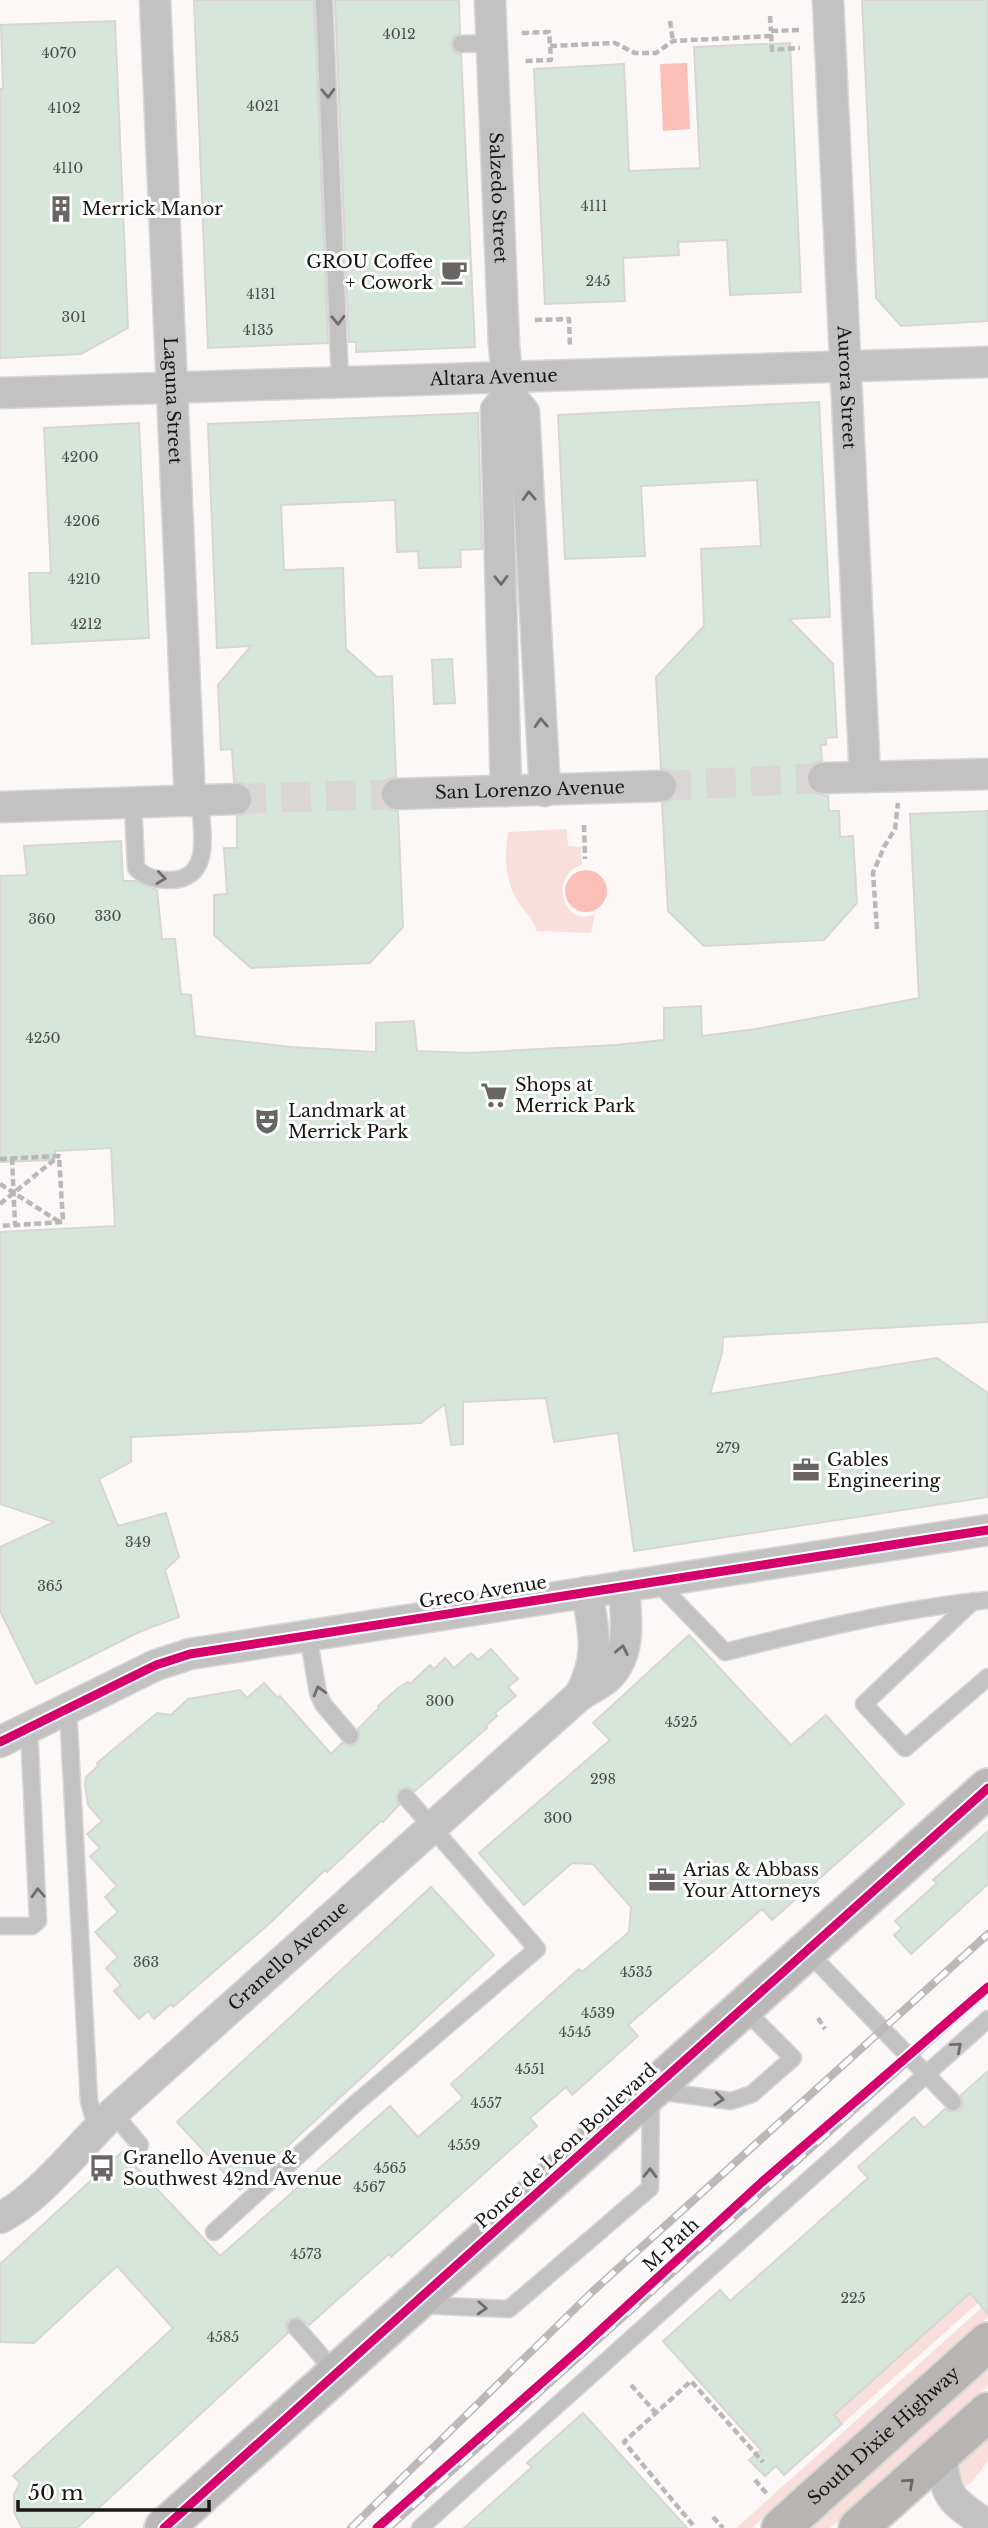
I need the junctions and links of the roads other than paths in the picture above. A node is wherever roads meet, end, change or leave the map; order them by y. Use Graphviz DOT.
graph roads {
  1 [pos="155,0"];
  2 [pos="324,0"];
  3 [pos="491,0"];
  4 [pos="828,0"];
  5 [pos="491,43"];
  6 [pos="461,44"];
  7 [pos="988,362"];
  8 [pos="845,366"];
  9 [pos="340,381"];
  10 [pos="508,385"];
  11 [pos="172,387"];
  12 [pos="0,393"];
  13 [pos="539,664"];
  14 [pos="503,665"];
  15 [pos="988,774"];
  16 [pos="865,777"];
  17 [pos="823,778"];
  18 [pos="661,786"];
  19 [pos="506,791"];
  20 [pos="545,791"];
  21 [pos="397,794"];
  22 [pos="236,799"];
  23 [pos="195,801"];
  24 [pos="133,803"];
  25 [pos="0,807"];
  26 [pos="988,1530"];
  27 [pos="656,1581"];
  28 [pos="624,1587"];
  29 [pos="587,1592"];
  30 [pos="980,1600"];
  31 [pos="308,1635"];
  32 [pos="988,1678"];
  33 [pos="580,1695"];
  34 [pos="68,1709"];
  35 [pos="29,1728"];
  36 [pos="350,1737"];
  37 [pos="0,1742"];
  38 [pos="984,1795"];
  39 [pos="406,1797"];
  40 [pos="433,1827"];
  41 [pos="0,1926"];
  42 [pos="806,1950"];
  43 [pos="743,2008"];
  44 [pos="988,2019"];
  45 [pos="925,2074"];
  46 [pos="651,2091"];
  47 [pos="953,2102"];
  48 [pos="105,2122"];
  49 [pos="140,2145"];
  50 [pos="0,2218"];
  51 [pos="214,2232"];
  52 [pos="414,2304"];
  53 [pos="296,2327"];
  54 [pos="988,2342"];
  55 [pos="336,2373"];
  56 [pos="988,2412"];
  57 [pos="941,2454"];
  58 [pos="774,2511"];
  59 [pos="977,2523"];
  60 [pos="164,2528"];
  61 [pos="420,2528"];
  62 [pos="858,2528"];
  1 -- 11 [label="street, Laguna Street"];
  2 -- 9 [label="lane, one-way"];
  3 -- 5 [label="street, Salzedo Street"];
  4 -- 8 [label="street, Aurora Street"];
  5 -- 6 [label="lane"];
  5 -- 10 [label="street, Salzedo Street"];
  7 -- 8 [label="street, Altara Avenue"];
  8 -- 10 [label="street, Altara Avenue"];
  8 -- 16 [label="street, Aurora Street"];
  9 -- 10 [label="street, Altara Avenue"];
  9 -- 11 [label="street, Altara Avenue"];
  13 -- 10 [label="street, Salzedo Street, one-way"];
  10 -- 14 [label="street, Salzedo Street, one-way"];
  11 -- 12 [label="street, Altara Avenue"];
  11 -- 23 [label="street, Laguna Street"];
  13 -- 14 [label="street"];
  20 -- 13 [label="street, Salzedo Street, one-way"];
  14 -- 19 [label="street, Salzedo Street"];
  15 -- 16 [label="street"];
  16 -- 17 [label="street"];
  18 -- 20 [label="street, San Lorenzo Avenue"];
  19 -- 20 [label="street, San Lorenzo Avenue"];
  19 -- 21 [label="street, San Lorenzo Avenue"];
  22 -- 23 [label="street"];
  23 -- 24 [label="street"];
  24 -- 23 [label="lane, one-way"];
  24 -- 25 [label="street"];
  26 -- 27 [label="street, Greco Avenue"];
  27 -- 28 [label="street, Greco Avenue"];
  27 -- 30 [label="lane"];
  28 -- 29 [label="street, Greco Avenue"];
  33 -- 28 [label="street, Granello Avenue, one-way"];
  29 -- 31 [label="street, Greco Avenue"];
  29 -- 33 [label="street, Granello Avenue"];
  30 -- 32 [label="lane"];
  31 -- 34 [label="street, Greco Avenue"];
  36 -- 31 [label="lane, one-way"];
  33 -- 40 [label="street, Granello Avenue"];
  34 -- 35 [label="street, Greco Avenue"];
  34 -- 48 [label="lane"];
  35 -- 37 [label="street, Greco Avenue"];
  41 -- 35 [label="lane, one-way"];
  38 -- 42 [label="street, Ponce de Leon Boulevard"];
  39 -- 40 [label="lane"];
  40 -- 48 [label="street, Granello Avenue"];
  40 -- 51 [label="lane"];
  42 -- 43 [label="street, Ponce de Leon Boulevard"];
  42 -- 45 [label="lane"];
  43 -- 46 [label="street, Ponce de Leon Boulevard"];
  46 -- 43 [label="lane, one-way"];
  45 -- 44 [label="lane, one-way"];
  45 -- 47 [label="lane"];
  45 -- 61 [label="lane"];
  46 -- 52 [label="street, Ponce de Leon Boulevard"];
  52 -- 46 [label="lane, one-way"];
  48 -- 49 [label="lane"];
  48 -- 50 [label="street, Granello Avenue"];
  52 -- 55 [label="street, Ponce de Leon Boulevard"];
  53 -- 55 [label="lane"];
  54 -- 58 [label="highway, South Dixie Highway"];
  55 -- 60 [label="street, Ponce de Leon Boulevard"];
  56 -- 57 [label="highway"];
  57 -- 59 [label="street"];
  62 -- 57 [label="highway, one-way"];
}
